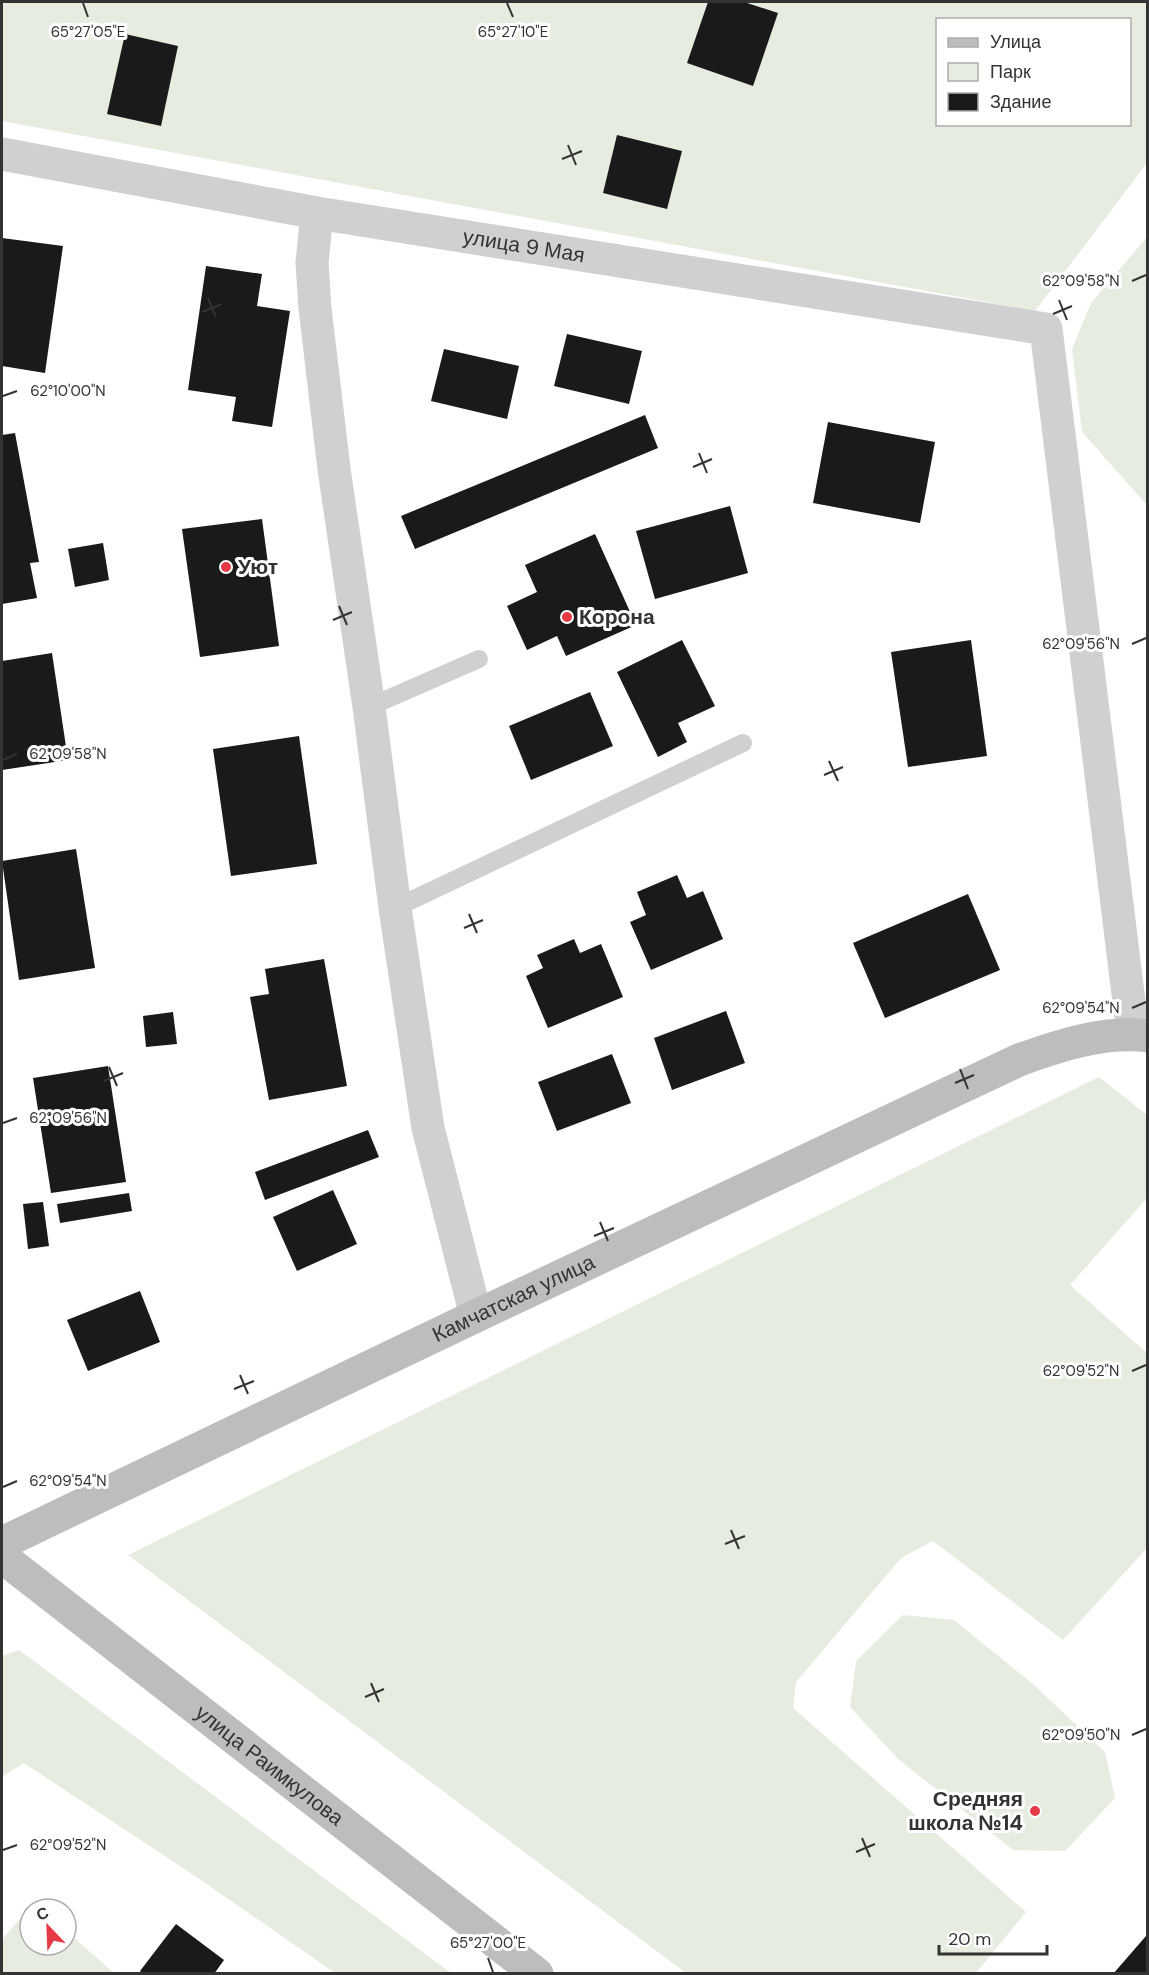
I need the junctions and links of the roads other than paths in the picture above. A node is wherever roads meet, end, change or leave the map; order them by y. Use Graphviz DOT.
graph roads {
  1 [pos="2,154"];
  2 [pos="317,213"];
  3 [pos="479,659"];
  4 [pos="369,707"];
  5 [pos="743,743"];
  6 [pos="395,908"];
  7 [pos="1140,1035"];
  8 [pos="476,1316"];
  9 [pos="2,1543"];
  10 [pos="2,1557"];
  11 [pos="537,1974"];
  1 -- 2 [label="street, улица 9 Мая"];
  2 -- 4 [label="street"];
  2 -- 7 [label="street, улица 9 Мая"];
  3 -- 4 [label="lane"];
  4 -- 6 [label="street"];
  5 -- 6 [label="lane"];
  6 -- 8 [label="street"];
  7 -- 8 [label="street, Камчатская улица"];
  8 -- 9 [label="street, Камчатская улица"];
  10 -- 11 [label="street, улица Раимкулова"];
}
